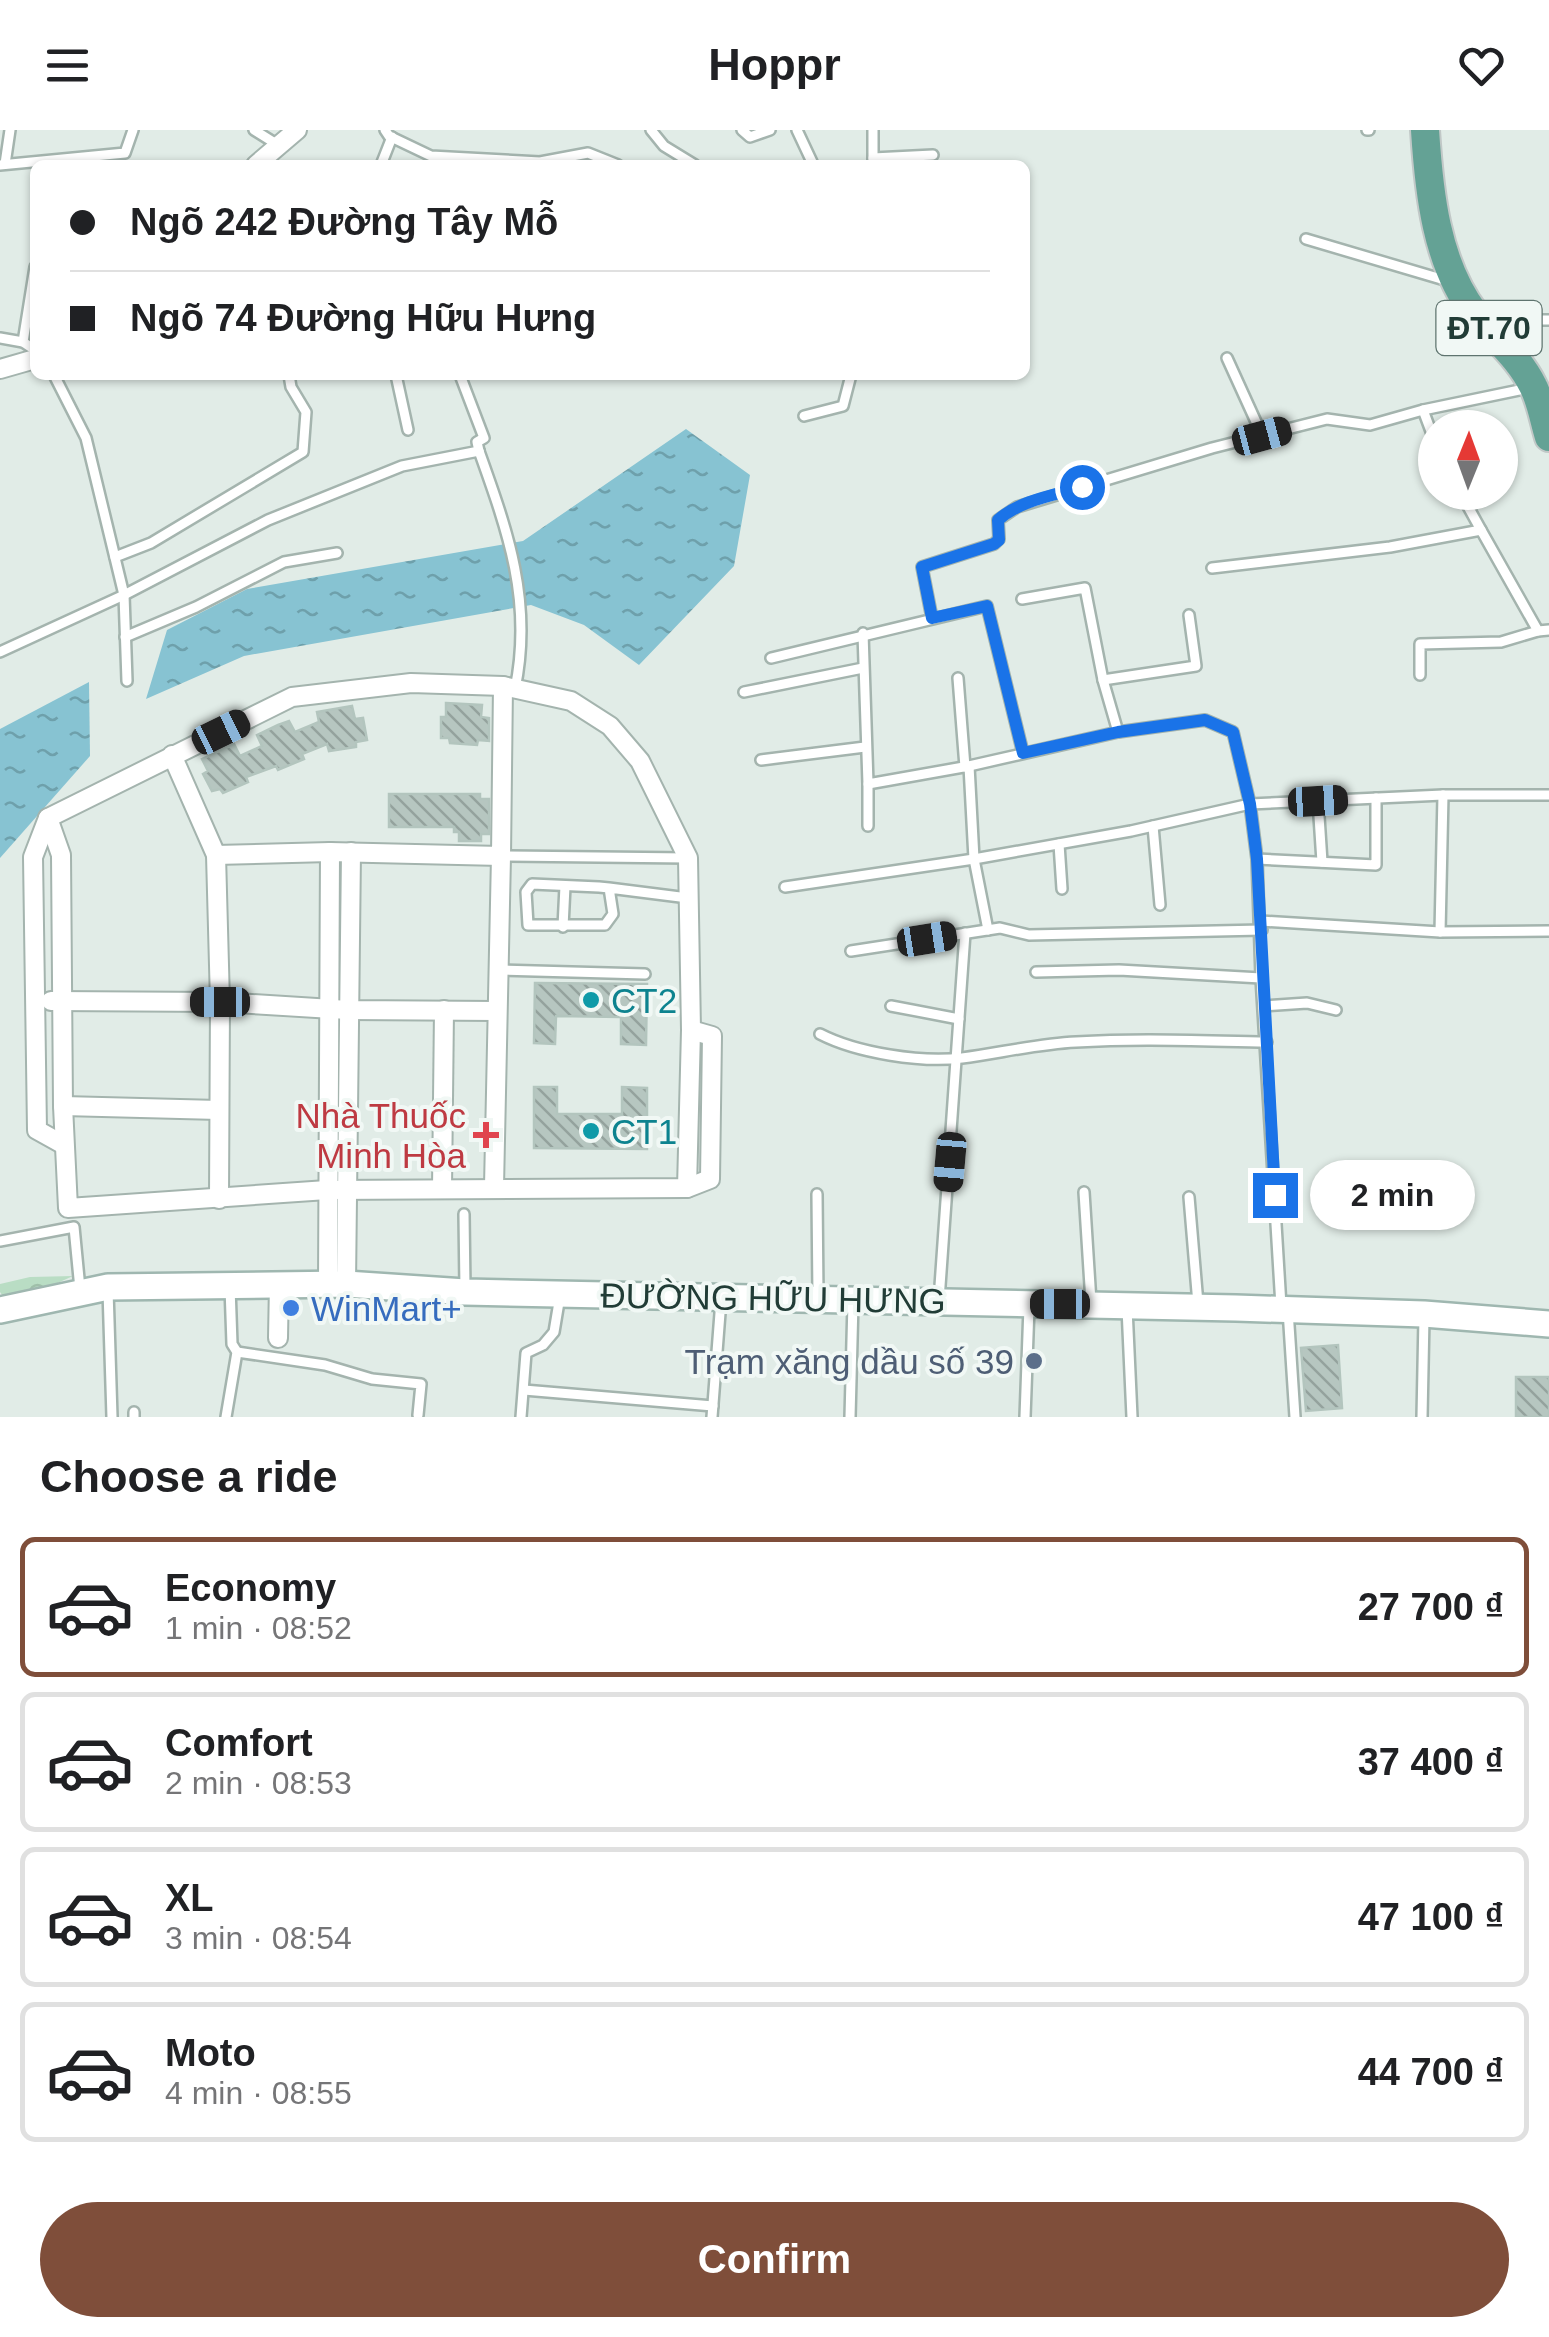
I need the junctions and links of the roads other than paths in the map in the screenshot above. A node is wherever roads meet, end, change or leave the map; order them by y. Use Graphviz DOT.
graph roads {
  1 [pos="11,130"];
  2 [pos="133,130"];
  3 [pos="254,130"];
  4 [pos="298,130"];
  5 [pos="651,130"];
  6 [pos="742,130"];
  7 [pos="770,130"];
  8 [pos="797,130"];
  9 [pos="873,130"];
  10 [pos="1425,130"];
  11 [pos="389,134"];
  12 [pos="278,145"];
  13 [pos="933,155"];
  14 [pos="46,160"];
  15 [pos="262,160"];
  16 [pos="383,160"];
  17 [pos="479,160"];
  18 [pos="551,160"];
  19 [pos="606,160"];
  20 [pos="687,160"];
  21 [pos="811,160"];
  22 [pos="873,160"];
  23 [pos="890,160"];
  24 [pos="30,161"];
  25 [pos="2,164"];
  26 [pos="1306,239"];
  27 [pos="1456,283"];
  28 [pos="30,298"];
  29 [pos="1549,320"];
  30 [pos="1493,333"];
  31 [pos="0,338"];
  32 [pos="23,342"];
  33 [pos="30,347"];
  34 [pos="1227,358"];
  35 [pos="30,360"];
  36 [pos="0,369"];
  37 [pos="57,380"];
  38 [pos="290,380"];
  39 [pos="397,380"];
  40 [pos="462,380"];
  41 [pos="850,380"];
  42 [pos="1534,387"];
  43 [pos="1423,410"];
  44 [pos="1418,412"];
  45 [pos="804,416"];
  46 [pos="408,430"];
  47 [pos="1262,436"];
  48 [pos="1549,438"];
  49 [pos="479,451"];
  50 [pos="1470,510"];
  51 [pos="1482,530"];
  52 [pos="337,552"];
  53 [pos="115,557"];
  54 [pos="1212,568"];
  55 [pos="124,596"];
  56 [pos="1022,599"];
  57 [pos="1189,615"];
  58 [pos="932,618"];
  59 [pos="1543,630"];
  60 [pos="863,634"];
  61 [pos="125,636"];
  62 [pos="0,652"];
  63 [pos="770,658"];
  64 [pos="863,668"];
  65 [pos="1420,676"];
  66 [pos="958,678"];
  67 [pos="1102,680"];
  68 [pos="127,681"];
  69 [pos="509,687"];
  70 [pos="744,692"];
  71 [pos="1118,732"];
  72 [pos="865,746"];
  73 [pos="1023,753"];
  74 [pos="172,755"];
  75 [pos="762,760"];
  76 [pos="967,767"];
  77 [pos="868,784"];
  78 [pos="1549,794"];
  79 [pos="1443,795"];
  80 [pos="1376,798"];
  81 [pos="1318,801"];
  82 [pos="1250,804"];
  83 [pos="48,818"];
  84 [pos="868,826"];
  85 [pos="1153,826"];
  86 [pos="1059,844"];
  87 [pos="330,852"];
  88 [pos="350,852"];
  89 [pos="216,854"];
  90 [pos="500,856"];
  91 [pos="688,858"];
  92 [pos="974,859"];
  93 [pos="1257,859"];
  94 [pos="1322,862"];
  95 [pos="566,886"];
  96 [pos="785,887"];
  97 [pos="609,888"];
  98 [pos="1062,890"];
  99 [pos="689,898"];
  100 [pos="1160,905"];
  101 [pos="1262,926"];
  102 [pos="563,927"];
  103 [pos="988,930"];
  104 [pos="1549,930"];
  105 [pos="1440,932"];
  106 [pos="965,934"];
  107 [pos="852,951"];
  108 [pos="497,970"];
  109 [pos="1036,972"];
  110 [pos="645,974"];
  111 [pos="1261,978"];
  112 [pos="35,1000"];
  113 [pos="62,1001"];
  114 [pos="220,1002"];
  115 [pos="890,1006"];
  116 [pos="1264,1006"];
  117 [pos="328,1009"];
  118 [pos="348,1010"];
  119 [pos="444,1010"];
  120 [pos="1336,1010"];
  121 [pos="496,1011"];
  122 [pos="959,1020"];
  123 [pos="691,1030"];
  124 [pos="820,1034"];
  125 [pos="1267,1042"];
  126 [pos="958,1058"];
  127 [pos="690,1091"];
  128 [pos="712,1091"];
  129 [pos="62,1106"];
  130 [pos="219,1110"];
  131 [pos="64,1145"];
  132 [pos="494,1187"];
  133 [pos="442,1188"];
  134 [pos="687,1188"];
  135 [pos="336,1190"];
  136 [pos="1084,1192"];
  137 [pos="817,1194"];
  138 [pos="1189,1197"];
  139 [pos="219,1199"];
  140 [pos="464,1214"];
  141 [pos="0,1241"];
  142 [pos="279,1283"];
  143 [pos="230,1284"];
  144 [pos="337,1284"];
  145 [pos="108,1287"];
  146 [pos="80,1291"];
  147 [pos="465,1292"];
  148 [pos="561,1293"];
  149 [pos="721,1297"];
  150 [pos="818,1298"];
  151 [pos="853,1299"];
  152 [pos="939,1301"];
  153 [pos="1029,1304"];
  154 [pos="1092,1304"];
  155 [pos="1128,1305"];
  156 [pos="1198,1307"];
  157 [pos="1285,1309"];
  158 [pos="0,1310"];
  159 [pos="1424,1314"];
  160 [pos="1549,1324"];
  161 [pos="278,1338"];
  162 [pos="237,1352"];
  163 [pos="524,1390"];
  164 [pos="712,1411"];
  165 [pos="418,1415"];
  166 [pos="112,1417"];
  167 [pos="226,1417"];
  168 [pos="520,1417"];
  169 [pos="850,1417"];
  170 [pos="1026,1417"];
  171 [pos="1132,1417"];
  172 [pos="1295,1417"];
  173 [pos="1422,1417"];
  1 -- 25 [label="lane"];
  2 -- 14 [label="lane"];
  3 -- 12 [label="lane"];
  4 -- 12 [label="street"];
  5 -- 20 [label="lane"];
  6 -- 7 [label="lane"];
  8 -- 21 [label="lane"];
  9 -- 22 [label="lane"];
  10 -- 27 [label="main road, ĐT.70"];
  11 -- 16 [label="lane"];
  11 -- 17 [label="lane"];
  12 -- 15 [label="street"];
  13 -- 23 [label="lane"];
  18 -- 19 [label="lane"];
  24 -- 25 [label="lane"];
  26 -- 27 [label="lane"];
  27 -- 30 [label="main road, ĐT.70"];
  28 -- 32 [label="lane"];
  29 -- 30 [label="lane"];
  30 -- 42 [label="main road, ĐT.70"];
  31 -- 32 [label="lane"];
  32 -- 33 [label="lane"];
  34 -- 47 [label="lane"];
  35 -- 36 [label="street"];
  37 -- 53 [label="lane"];
  38 -- 53 [label="lane"];
  39 -- 46 [label="lane"];
  40 -- 49 [label="lane"];
  41 -- 45 [label="lane"];
  42 -- 43 [label="lane"];
  42 -- 48 [label="main road, ĐT.70"];
  44 -- 47 [label="lane"];
  47 -- 58 [label="lane"];
  49 -- 55 [label="lane"];
  49 -- 69 [label="lane"];
  50 -- 51 [label="lane"];
  51 -- 54 [label="lane"];
  51 -- 59 [label="lane"];
  52 -- 61 [label="lane"];
  53 -- 55 [label="lane"];
  55 -- 61 [label="lane"];
  55 -- 62 [label="lane"];
  56 -- 67 [label="lane"];
  57 -- 67 [label="lane"];
  58 -- 60 [label="lane"];
  58 -- 73 [label="lane"];
  59 -- 65 [label="lane"];
  60 -- 63 [label="lane"];
  60 -- 64 [label="lane"];
  61 -- 68 [label="lane"];
  64 -- 70 [label="lane"];
  64 -- 72 [label="lane"];
  66 -- 76 [label="lane"];
  67 -- 71 [label="lane"];
  69 -- 74 [label="street"];
  69 -- 90 [label="street"];
  69 -- 91 [label="street"];
  71 -- 73 [label="lane"];
  71 -- 82 [label="lane"];
  72 -- 75 [label="lane"];
  72 -- 77 [label="lane"];
  73 -- 76 [label="lane"];
  74 -- 83 [label="street"];
  74 -- 89 [label="street"];
  76 -- 77 [label="lane"];
  76 -- 92 [label="lane"];
  77 -- 84 [label="lane"];
  78 -- 79 [label="lane"];
  79 -- 80 [label="lane"];
  79 -- 105 [label="lane"];
  80 -- 81 [label="lane"];
  80 -- 94 [label="lane"];
  81 -- 82 [label="lane"];
  81 -- 94 [label="lane"];
  82 -- 85 [label="lane"];
  82 -- 93 [label="lane"];
  83 -- 112 [label="street"];
  83 -- 113 [label="street"];
  85 -- 86 [label="lane"];
  85 -- 100 [label="lane"];
  86 -- 92 [label="lane"];
  86 -- 98 [label="lane"];
  87 -- 88 [label="street"];
  87 -- 89 [label="street"];
  87 -- 117 [label="street"];
  88 -- 90 [label="street"];
  88 -- 118 [label="street"];
  89 -- 114 [label="street"];
  90 -- 91 [label="lane"];
  90 -- 108 [label="street"];
  91 -- 99 [label="street"];
  92 -- 96 [label="lane"];
  92 -- 103 [label="lane"];
  93 -- 94 [label="lane"];
  93 -- 101 [label="lane"];
  95 -- 97 [label="lane"];
  95 -- 102 [label="lane"];
  95 -- 102 [label="lane"];
  97 -- 99 [label="lane"];
  97 -- 102 [label="lane"];
  99 -- 123 [label="street"];
  101 -- 103 [label="lane"];
  101 -- 105 [label="lane"];
  101 -- 111 [label="lane"];
  103 -- 106 [label="lane"];
  104 -- 105 [label="lane"];
  106 -- 107 [label="lane"];
  106 -- 122 [label="lane"];
  108 -- 110 [label="lane"];
  108 -- 121 [label="street"];
  109 -- 111 [label="lane"];
  111 -- 116 [label="lane"];
  112 -- 113 [label="street"];
  112 -- 131 [label="street"];
  113 -- 114 [label="street"];
  113 -- 129 [label="street"];
  114 -- 117 [label="street"];
  114 -- 130 [label="street"];
  115 -- 122 [label="lane"];
  116 -- 120 [label="lane"];
  116 -- 125 [label="lane"];
  117 -- 118 [label="street"];
  117 -- 135 [label="street"];
  118 -- 119 [label="street"];
  118 -- 135 [label="street"];
  119 -- 121 [label="street"];
  119 -- 133 [label="street"];
  121 -- 132 [label="street"];
  122 -- 126 [label="lane"];
  123 -- 127 [label="street"];
  123 -- 128 [label="street"];
  124 -- 126 [label="lane"];
  125 -- 126 [label="lane"];
  125 -- 157 [label="lane"];
  126 -- 152 [label="lane"];
  127 -- 128 [label="lane"];
  127 -- 134 [label="street"];
  128 -- 134 [label="street"];
  129 -- 130 [label="street"];
  129 -- 131 [label="street"];
  130 -- 139 [label="street"];
  131 -- 139 [label="street"];
  132 -- 133 [label="street"];
  132 -- 134 [label="street"];
  133 -- 135 [label="street"];
  135 -- 139 [label="street"];
  135 -- 144 [label="street"];
  136 -- 154 [label="lane"];
  137 -- 150 [label="lane"];
  138 -- 156 [label="lane"];
  140 -- 147 [label="lane"];
  141 -- 146 [label="lane"];
  142 -- 143 [label="main road, ĐƯỜNG HỮU HƯNG"];
  142 -- 144 [label="main road, ĐƯỜNG HỮU HƯNG"];
  142 -- 161 [label="street"];
  143 -- 145 [label="main road, ĐƯỜNG HỮU HƯNG"];
  143 -- 162 [label="lane"];
  144 -- 147 [label="main road, ĐƯỜNG HỮU HƯNG"];
  145 -- 146 [label="main road, ĐƯỜNG HỮU HƯNG"];
  145 -- 166 [label="lane"];
  146 -- 158 [label="main road, ĐƯỜNG HỮU HƯNG"];
  147 -- 148 [label="main road, ĐƯỜNG HỮU HƯNG"];
  148 -- 149 [label="main road, ĐƯỜNG HỮU HƯNG"];
  148 -- 163 [label="lane"];
  149 -- 150 [label="main road, ĐƯỜNG HỮU HƯNG"];
  149 -- 164 [label="lane"];
  150 -- 151 [label="main road, ĐƯỜNG HỮU HƯNG"];
  151 -- 152 [label="main road, ĐƯỜNG HỮU HƯNG"];
  151 -- 169 [label="lane"];
  152 -- 153 [label="main road, ĐƯỜNG HỮU HƯNG"];
  153 -- 154 [label="main road, ĐƯỜNG HỮU HƯNG"];
  153 -- 170 [label="lane"];
  154 -- 155 [label="main road, ĐƯỜNG HỮU HƯNG"];
  155 -- 156 [label="main road, ĐƯỜNG HỮU HƯNG"];
  155 -- 171 [label="lane"];
  156 -- 157 [label="main road, ĐƯỜNG HỮU HƯNG"];
  157 -- 159 [label="main road, ĐƯỜNG HỮU HƯNG"];
  157 -- 172 [label="lane"];
  159 -- 160 [label="main road, ĐƯỜNG HỮU HƯNG"];
  159 -- 173 [label="lane"];
  162 -- 165 [label="lane"];
  162 -- 167 [label="lane"];
  163 -- 164 [label="lane"];
  163 -- 168 [label="lane"];
}
